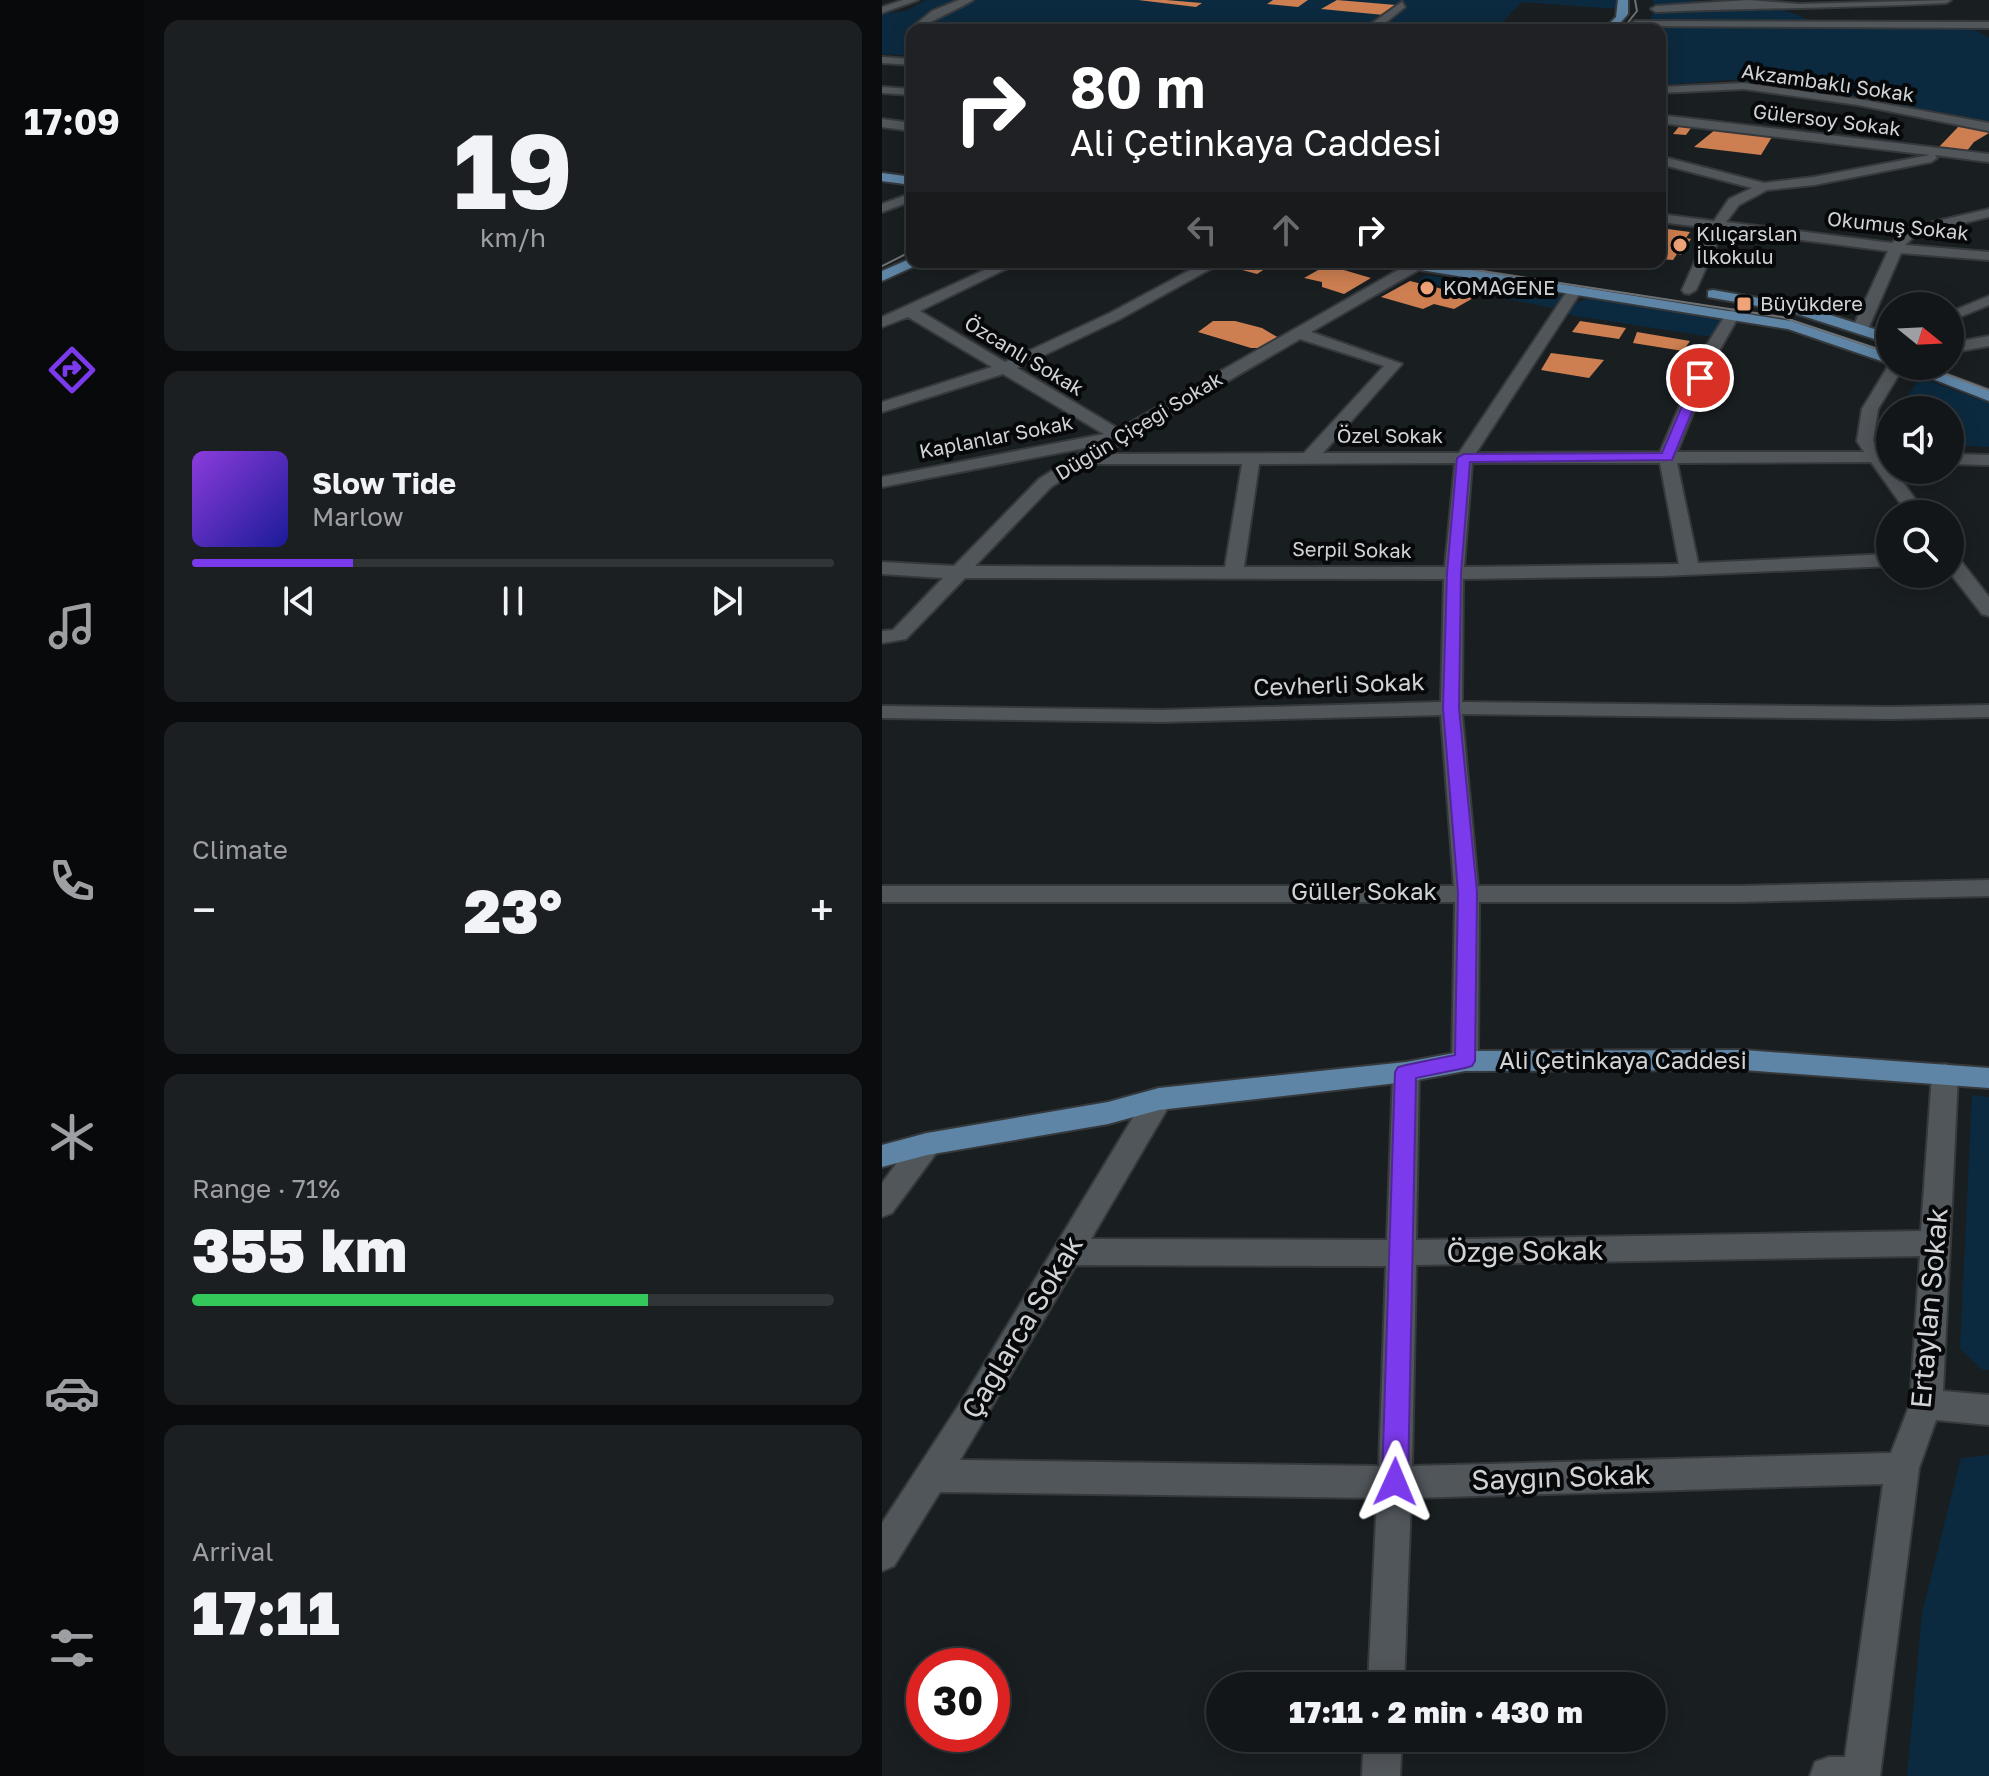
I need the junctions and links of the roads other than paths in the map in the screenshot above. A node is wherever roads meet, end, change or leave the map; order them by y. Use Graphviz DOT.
graph roads {
  1 [pos="913,0"];
  2 [pos="968,0"];
  3 [pos="1623,0"];
  4 [pos="1754,0"];
  5 [pos="1946,0"];
  6 [pos="1809,3"];
  7 [pos="1771,4"];
  8 [pos="1402,5"];
  9 [pos="1956,8"];
  10 [pos="1656,9"];
  11 [pos="882,10"];
  12 [pos="1966,16"];
  13 [pos="1635,23"];
  14 [pos="923,24"];
  15 [pos="1378,24"];
  16 [pos="1614,24"];
  17 [pos="1824,25"];
  18 [pos="1984,26"];
  19 [pos="1989,32"];
  20 [pos="906,56"];
  21 [pos="882,60"];
  22 [pos="882,90"];
  23 [pos="1666,90"];
  24 [pos="906,92"];
  25 [pos="1874,116"];
  26 [pos="1666,120"];
  27 [pos="882,123"];
  28 [pos="906,126"];
  29 [pos="1989,127"];
  30 [pos="1861,142"];
  31 [pos="1953,153"];
  32 [pos="1989,158"];
  33 [pos="1666,162"];
  34 [pos="882,177"];
  35 [pos="906,180"];
  36 [pos="1764,187"];
  37 [pos="906,199"];
  38 [pos="882,208"];
  39 [pos="1989,213"];
  40 [pos="1666,219"];
  41 [pos="1718,225"];
  42 [pos="1896,248"];
  43 [pos="906,249"];
  44 [pos="1989,256"];
  45 [pos="882,262"];
  46 [pos="906,265"];
  47 [pos="1000,268"];
  48 [pos="1205,268"];
  49 [pos="1412,268"];
  50 [pos="1436,268"];
  51 [pos="1527,268"];
  52 [pos="882,277"];
  53 [pos="1603,279"];
  54 [pos="1575,290"];
  55 [pos="1682,290"];
  56 [pos="1989,300"];
  57 [pos="909,311"];
  58 [pos="1964,311"];
  59 [pos="1733,314"];
  60 [pos="882,323"];
  61 [pos="1861,327"];
  62 [pos="1298,333"];
  63 [pos="1876,333"];
  64 [pos="1989,341"];
  65 [pos="1964,345"];
  66 [pos="1876,354"];
  67 [pos="1005,368"];
  68 [pos="1964,369"];
  69 [pos="1989,379"];
  70 [pos="1946,380"];
  71 [pos="1989,396"];
  72 [pos="1876,399"];
  73 [pos="882,407"];
  74 [pos="1119,436"];
  75 [pos="1876,451"];
  76 [pos="1667,457"];
  77 [pos="1876,457"];
  78 [pos="1309,458"];
  79 [pos="1464,458"];
  80 [pos="1082,459"];
  81 [pos="1251,459"];
  82 [pos="1964,459"];
  83 [pos="1989,460"];
  84 [pos="882,482"];
  85 [pos="1876,560"];
  86 [pos="1689,567"];
  87 [pos="882,568"];
  88 [pos="1234,571"];
  89 [pos="957,572"];
  90 [pos="1454,573"];
  91 [pos="1964,578"];
  92 [pos="1989,610"];
  93 [pos="890,636"];
  94 [pos="1451,708"];
  95 [pos="1989,711"];
  96 [pos="882,712"];
  97 [pos="1989,888"];
  98 [pos="1467,892"];
  99 [pos="882,894"];
  100 [pos="1465,1061"];
  101 [pos="1406,1072"];
  102 [pos="1945,1074"];
  103 [pos="1989,1078"];
  104 [pos="1159,1099"];
  105 [pos="927,1144"];
  106 [pos="882,1156"];
  107 [pos="882,1205"];
  108 [pos="1936,1243"];
  109 [pos="1066,1252"];
  110 [pos="1400,1253"];
  111 [pos="1926,1404"];
  112 [pos="1989,1410"];
  113 [pos="1902,1468"];
  114 [pos="932,1476"];
  115 [pos="1395,1482"];
  116 [pos="882,1554"];
  117 [pos="1387,1672"];
  118 [pos="1382,1752"];
  119 [pos="1381,1776"];
  120 [pos="1829,1776"];
  121 [pos="1861,1776"];
  1 -- 11 [label="street"];
  2 -- 14 [label="street"];
  3 -- 16 [label="main road"];
  4 -- 7 [label="street"];
  5 -- 6 [label="street"];
  5 -- 9 [label="street"];
  6 -- 7 [label="street"];
  6 -- 17 [label="street"];
  7 -- 10 [label="street"];
  8 -- 15 [label="street"];
  12 -- 18 [label="street"];
  13 -- 17 [label="street"];
  17 -- 18 [label="street"];
  18 -- 19 [label="street"];
  20 -- 21 [label="street"];
  22 -- 24 [label="street"];
  23 -- 25 [label="street, Akzambaklı Sokak"];
  25 -- 29 [label="street, Akzambaklı Sokak"];
  25 -- 30 [label="street"];
  26 -- 30 [label="street, Gülersoy Sokak"];
  27 -- 28 [label="street"];
  30 -- 31 [label="street, Gülersoy Sokak"];
  31 -- 32 [label="street, Gülersoy Sokak"];
  31 -- 36 [label="street"];
  33 -- 36 [label="street"];
  34 -- 35 [label="main road"];
  36 -- 41 [label="street"];
  37 -- 38 [label="street"];
  39 -- 42 [label="street"];
  40 -- 41 [label="street, Okumuş Sokak"];
  41 -- 42 [label="street, Okumuş Sokak"];
  41 -- 55 [label="street"];
  42 -- 44 [label="street, Okumuş Sokak"];
  42 -- 61 [label="street"];
  43 -- 45 [label="main road"];
  46 -- 52 [label="main road"];
  47 -- 57 [label="street"];
  48 -- 67 [label="street"];
  49 -- 62 [label="street, Düğün Çiçeği Sokak"];
  50 -- 54 [label="main road"];
  51 -- 53 [label="main road"];
  54 -- 59 [label="main road"];
  54 -- 79 [label="street"];
  55 -- 61 [label="main road"];
  56 -- 58 [label="street"];
  57 -- 60 [label="street"];
  57 -- 67 [label="street, Özcanlı Sokak"];
  59 -- 66 [label="main road"];
  59 -- 76 [label="street"];
  61 -- 63 [label="main road"];
  62 -- 74 [label="street, Düğün Çiçeği Sokak"];
  62 -- 78 [label="street"];
  64 -- 65 [label="street"];
  67 -- 73 [label="street"];
  67 -- 74 [label="street, Özcanlı Sokak"];
  68 -- 69 [label="main road"];
  70 -- 71 [label="main road"];
  72 -- 75 [label="street"];
  74 -- 80 [label="street, Düğün Çiçeği Sokak"];
  74 -- 84 [label="street, Kaplanlar Sokak"];
  76 -- 77 [label="street, Özel Sokak"];
  76 -- 79 [label="street, Özel Sokak"];
  76 -- 86 [label="street"];
  78 -- 79 [label="street, Özel Sokak"];
  78 -- 81 [label="street, Özel Sokak"];
  79 -- 90 [label="street"];
  80 -- 81 [label="street, Özel Sokak"];
  80 -- 89 [label="street, Düğün Çiçeği Sokak"];
  81 -- 88 [label="street"];
  82 -- 83 [label="street"];
  85 -- 86 [label="street, Serpil Sokak"];
  86 -- 90 [label="street, Serpil Sokak"];
  87 -- 89 [label="street, Serpil Sokak"];
  88 -- 89 [label="street, Serpil Sokak"];
  88 -- 90 [label="street, Serpil Sokak"];
  89 -- 93 [label="street, Düğün Çiçeği Sokak"];
  90 -- 94 [label="street"];
  91 -- 92 [label="street"];
  94 -- 95 [label="street, Cevherli Sokak"];
  94 -- 96 [label="street, Cevherli Sokak"];
  94 -- 98 [label="street"];
  97 -- 98 [label="street, Güller Sokak"];
  98 -- 99 [label="street, Güller Sokak"];
  98 -- 100 [label="street"];
  100 -- 101 [label="main road, Ali Çetinkaya Caddesi"];
  100 -- 102 [label="main road, Ali Çetinkaya Caddesi"];
  101 -- 104 [label="main road, Ali Çetinkaya Caddesi"];
  101 -- 110 [label="street"];
  102 -- 103 [label="main road, Ali Çetinkaya Caddesi"];
  102 -- 108 [label="street, Ertaylan Sokak"];
  104 -- 105 [label="main road, Ali Çetinkaya Caddesi"];
  104 -- 109 [label="street, Çağlarca Sokak"];
  105 -- 106 [label="main road, Ali Çetinkaya Caddesi"];
  105 -- 107 [label="street"];
  108 -- 110 [label="street, Özge Sokak"];
  108 -- 111 [label="street, Ertaylan Sokak"];
  109 -- 110 [label="street, Özge Sokak"];
  109 -- 114 [label="street, Çağlarca Sokak"];
  110 -- 115 [label="street"];
  111 -- 112 [label="street"];
  111 -- 113 [label="street, Ertaylan Sokak"];
  113 -- 115 [label="street, Saygın Sokak"];
  113 -- 121 [label="street, Ertaylan Sokak"];
  114 -- 115 [label="street, Saygın Sokak"];
  114 -- 116 [label="street, Çağlarca Sokak"];
  115 -- 117 [label="street"];
  118 -- 119 [label="street"];
  120 -- 121 [label="street"];
}
